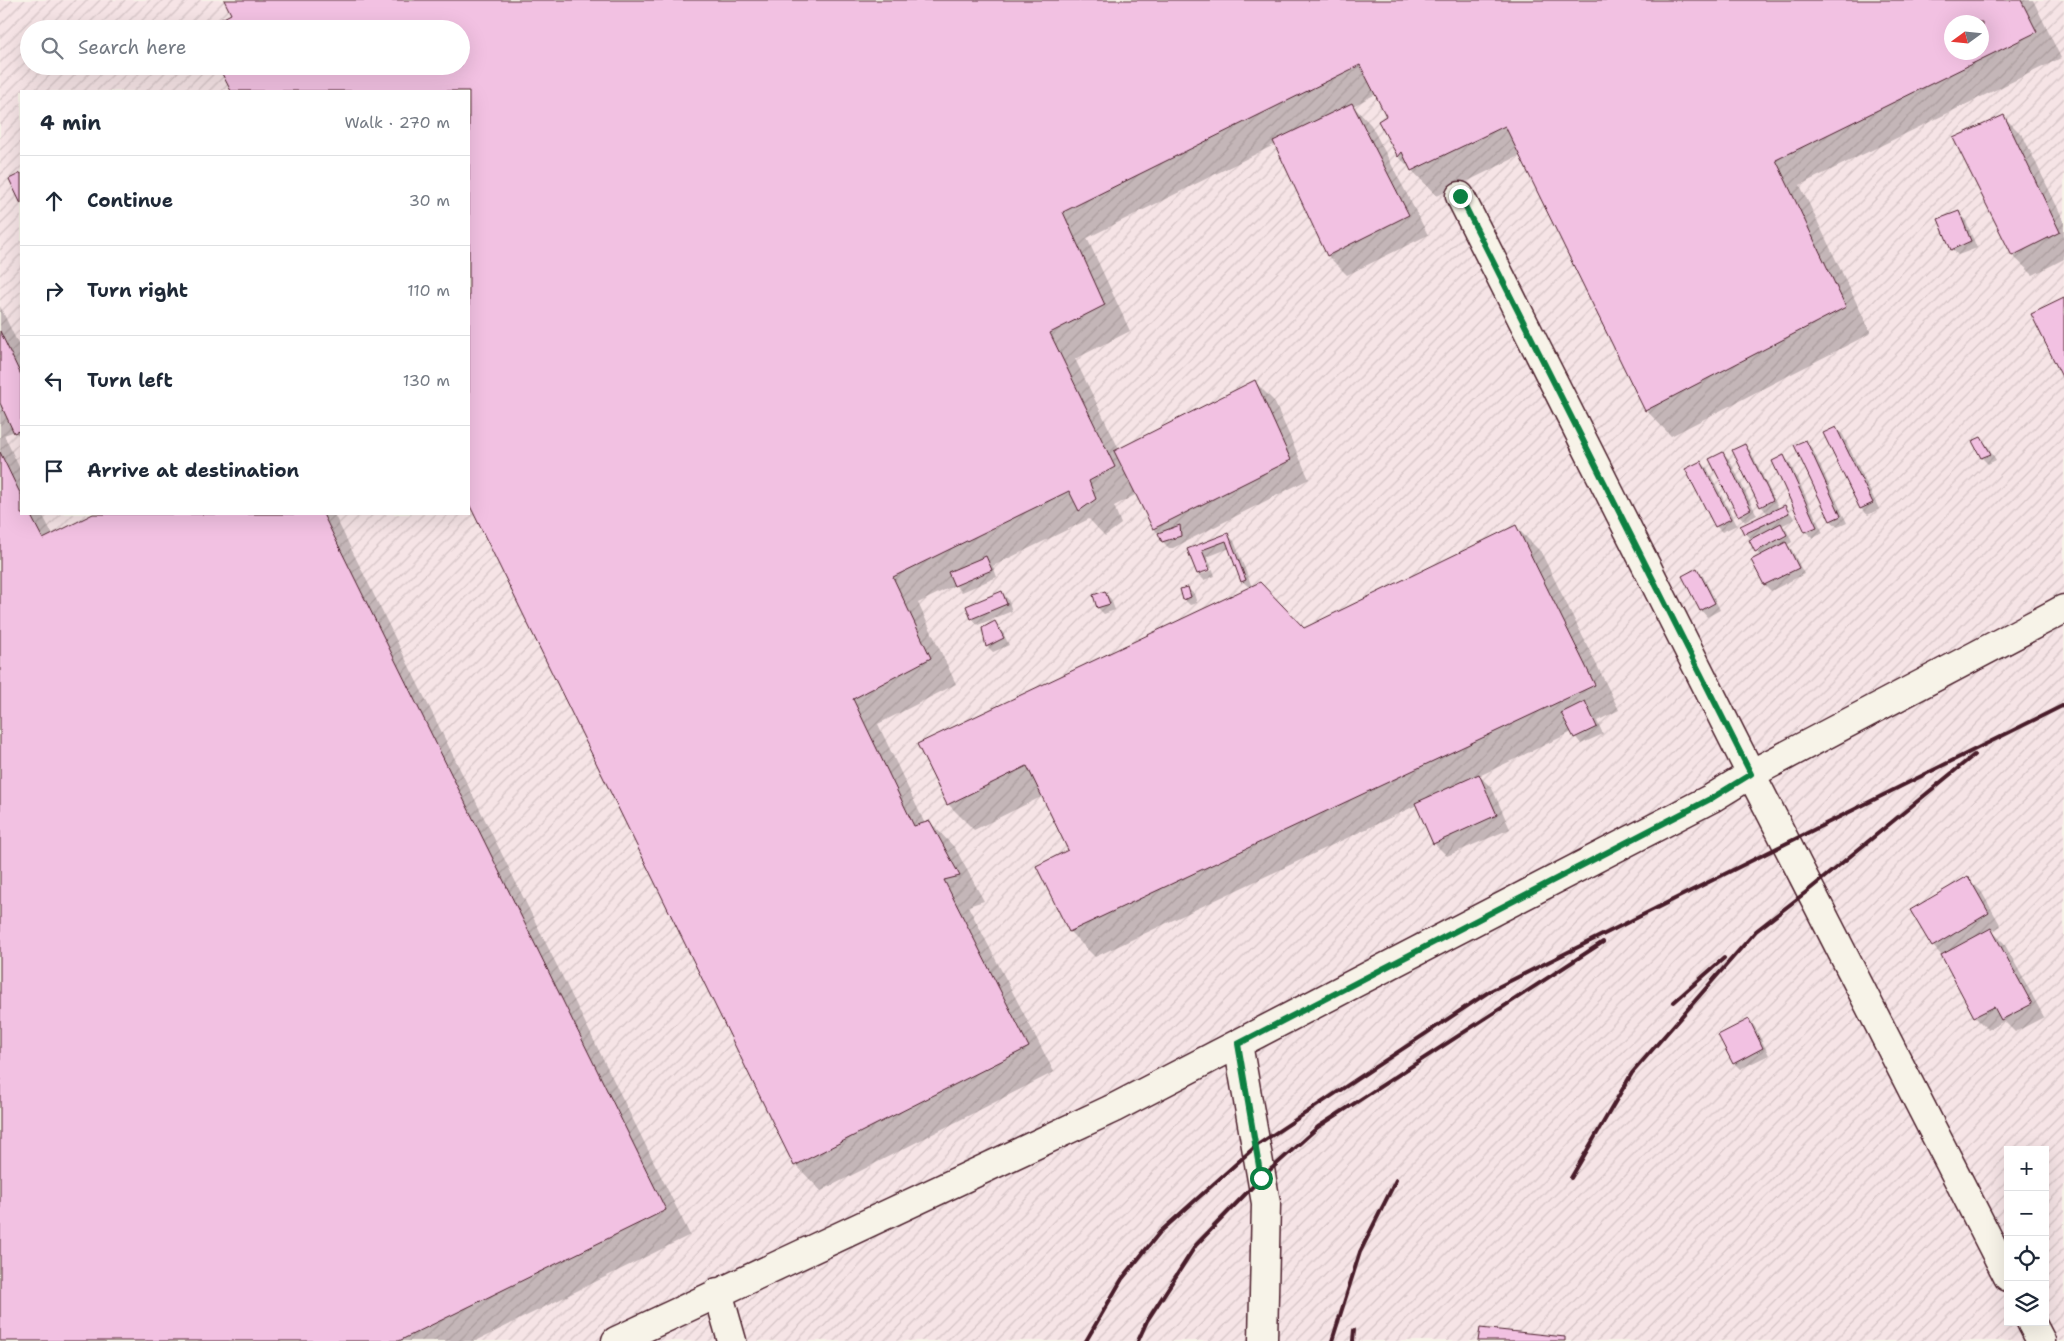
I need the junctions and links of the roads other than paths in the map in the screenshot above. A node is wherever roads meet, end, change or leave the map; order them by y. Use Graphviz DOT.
graph roads {
  1 [pos="1460,196"];
  2 [pos="2064,609"];
  3 [pos="1751,774"];
  4 [pos="1238,1044"];
  5 [pos="2004,1268"];
  6 [pos="718,1292"];
  7 [pos="2033,1326"];
  8 [pos="616,1341"];
  9 [pos="732,1341"];
  10 [pos="1263,1341"];
  11 [pos="2041,1341"];
  1 -- 3 [label="street"];
  2 -- 3 [label="street"];
  3 -- 4 [label="street"];
  3 -- 5 [label="street"];
  4 -- 6 [label="street"];
  4 -- 10 [label="street"];
  6 -- 8 [label="street"];
  6 -- 9 [label="street"];
  7 -- 11 [label="street"];
}
